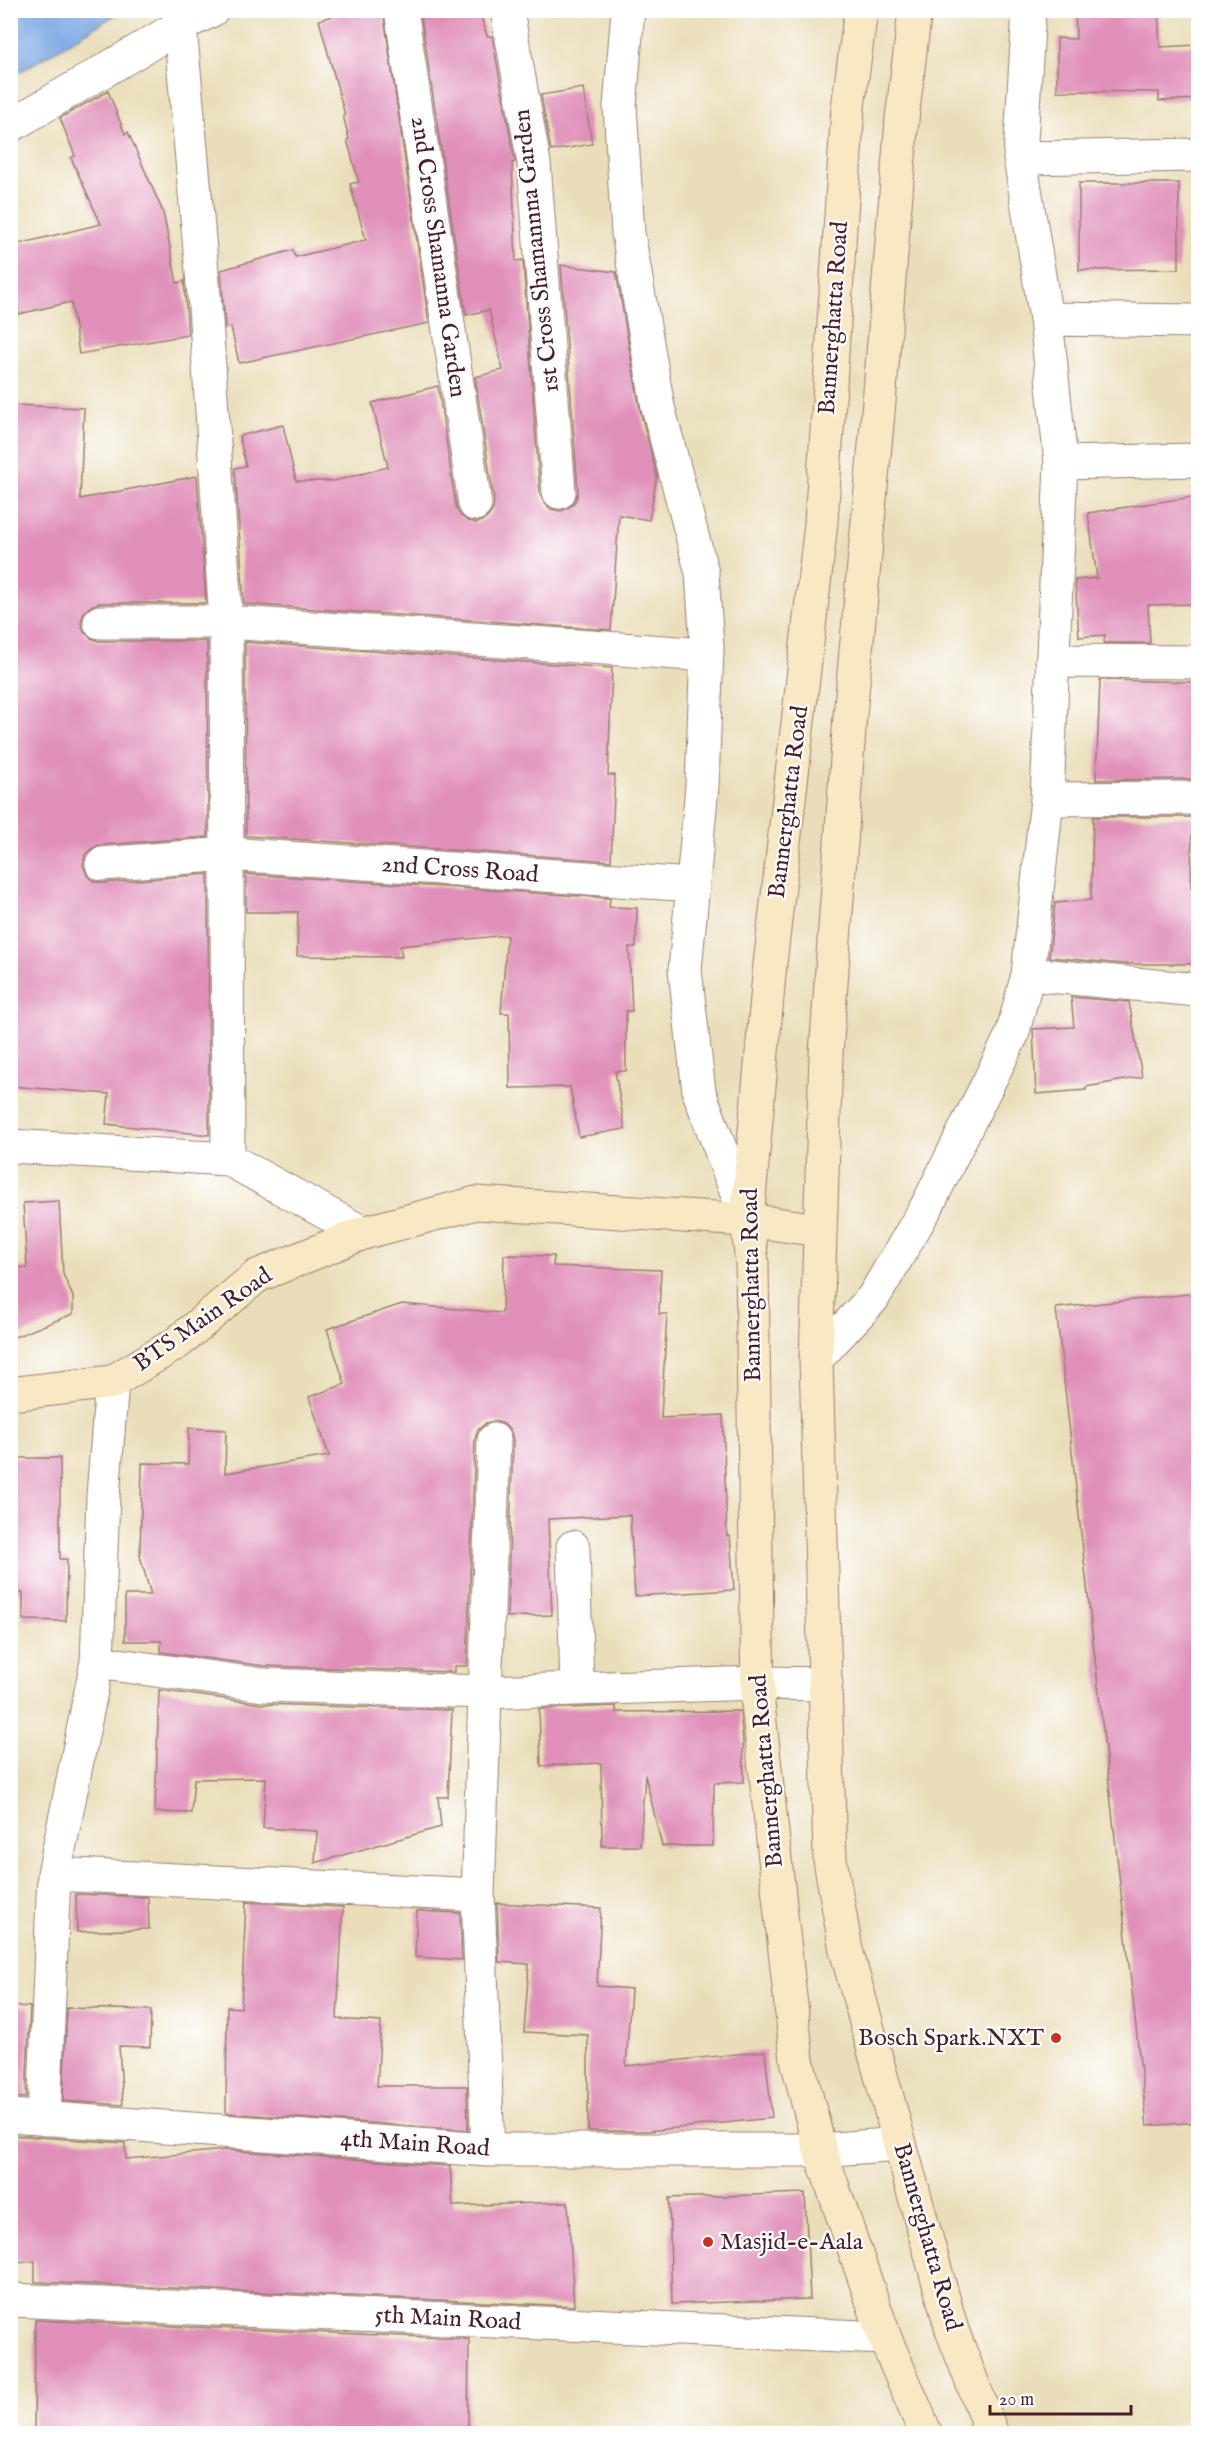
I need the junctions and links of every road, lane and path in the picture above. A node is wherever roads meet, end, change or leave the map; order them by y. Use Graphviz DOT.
graph roads {
  1 [pos="212,10"];
  2 [pos="401,10"];
  3 [pos="507,10"];
  4 [pos="628,10"];
  5 [pos="861,10"];
  6 [pos="915,10"];
  7 [pos="1029,10"];
  8 [pos="180,26"];
  9 [pos="10,126"];
  10 [pos="1198,154"];
  11 [pos="1020,158"];
  12 [pos="1046,319"];
  13 [pos="1198,321"];
  14 [pos="1198,460"];
  15 [pos="1061,463"];
  16 [pos="559,492"];
  17 [pos="475,504"];
  18 [pos="100,622"];
  19 [pos="226,622"];
  20 [pos="707,655"];
  21 [pos="1052,661"];
  22 [pos="1198,662"];
  23 [pos="1198,798"];
  24 [pos="1047,799"];
  25 [pos="227,854"];
  26 [pos="102,864"];
  27 [pos="693,885"];
  28 [pos="1028,974"];
  29 [pos="1198,990"];
  30 [pos="10,1146"];
  31 [pos="228,1159"];
  32 [pos="747,1220"];
  33 [pos="820,1230"];
  34 [pos="363,1233"];
  35 [pos="816,1359"];
  36 [pos="112,1382"];
  37 [pos="10,1394"];
  38 [pos="494,1440"];
  39 [pos="573,1547"];
  40 [pos="97,1662"];
  41 [pos="757,1683"];
  42 [pos="826,1684"];
  43 [pos="577,1688"];
  44 [pos="485,1692"];
  45 [pos="54,1874"];
  46 [pos="478,1895"];
  47 [pos="10,2116"];
  48 [pos="44,2119"];
  49 [pos="900,2144"];
  50 [pos="488,2150"];
  51 [pos="820,2150"];
  52 [pos="10,2300"];
  53 [pos="885,2338"];
  54 [pos="926,2433"];
  55 [pos="992,2433"];
  1 -- 8 [label="street"];
  2 -- 17 [label="street, 2nd Cross Shamanna Garden"];
  3 -- 16 [label="street, 1st Cross Shamannna Garden"];
  4 -- 20 [label="street"];
  5 -- 32 [label="main road, Bannerghatta Road"];
  6 -- 33 [label="main road, Bannerghatta Road"];
  7 -- 11 [label="street"];
  8 -- 9 [label="street"];
  8 -- 19 [label="street"];
  10 -- 11 [label="street"];
  11 -- 12 [label="street"];
  12 -- 13 [label="street"];
  12 -- 15 [label="street"];
  14 -- 15 [label="street"];
  15 -- 21 [label="street"];
  18 -- 19 [label="street"];
  19 -- 20 [label="street"];
  19 -- 25 [label="street"];
  20 -- 27 [label="street"];
  21 -- 22 [label="street"];
  21 -- 24 [label="street"];
  23 -- 24 [label="street"];
  24 -- 28 [label="street"];
  25 -- 26 [label="street, 2nd Cross Road"];
  25 -- 27 [label="street, 2nd Cross Road"];
  25 -- 31 [label="street"];
  27 -- 32 [label="street"];
  28 -- 29 [label="street"];
  28 -- 35 [label="street"];
  30 -- 31 [label="street"];
  31 -- 34 [label="street"];
  32 -- 33 [label="main road, BTS Main Road"];
  32 -- 34 [label="main road, BTS Main Road"];
  32 -- 41 [label="main road, Bannerghatta Road"];
  33 -- 35 [label="main road, Bannerghatta Road"];
  34 -- 36 [label="main road, BTS Main Road"];
  35 -- 42 [label="main road, Bannerghatta Road"];
  36 -- 37 [label="main road, BTS Main Road"];
  36 -- 40 [label="street"];
  38 -- 44 [label="street"];
  39 -- 43 [label="street"];
  40 -- 44 [label="street"];
  40 -- 45 [label="street"];
  41 -- 42 [label="street"];
  41 -- 43 [label="street"];
  41 -- 51 [label="main road, Bannerghatta Road"];
  42 -- 49 [label="main road, Bannerghatta Road"];
  43 -- 44 [label="street"];
  44 -- 46 [label="street"];
  45 -- 46 [label="street"];
  45 -- 48 [label="street"];
  46 -- 50 [label="street"];
  47 -- 48 [label="street, 4th Main Road"];
  48 -- 50 [label="street, 4th Main Road"];
  49 -- 51 [label="street, 4th Main Road"];
  49 -- 55 [label="main road, Bannerghatta Road"];
  50 -- 51 [label="street, 4th Main Road"];
  51 -- 53 [label="main road, Bannerghatta Road"];
  52 -- 53 [label="street, 5th Main Road"];
  53 -- 54 [label="main road, Bannerghatta Road"];
}
